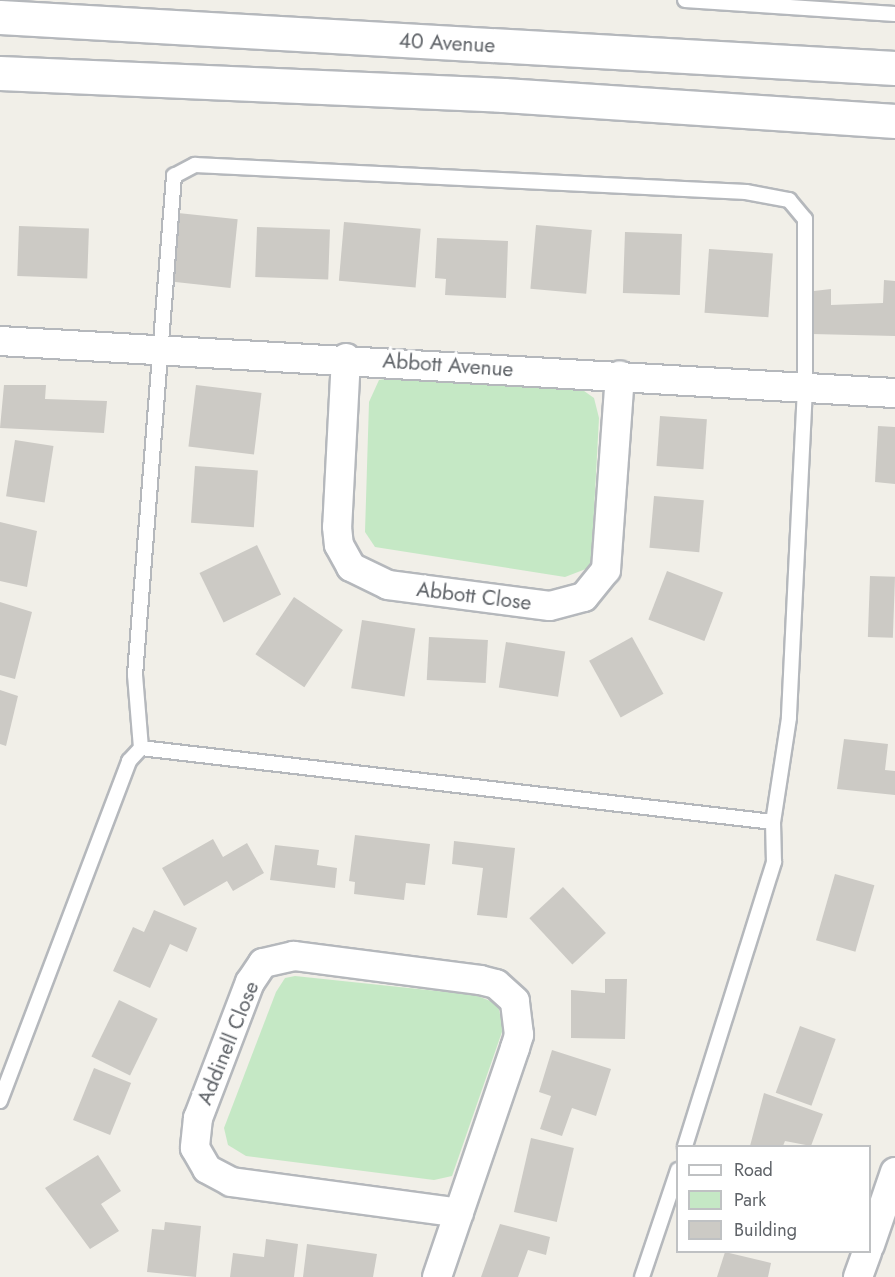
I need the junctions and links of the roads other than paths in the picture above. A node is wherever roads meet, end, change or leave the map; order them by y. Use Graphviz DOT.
graph roads {
  1 [pos="685,0"];
  2 [pos="835,5"];
  3 [pos="895,14"];
  4 [pos="0,17"];
  5 [pos="895,68"];
  6 [pos="0,73"];
  7 [pos="895,122"];
  8 [pos="0,341"];
  9 [pos="159,349"];
  10 [pos="346,358"];
  11 [pos="620,376"];
  12 [pos="805,388"];
  13 [pos="895,393"];
  14 [pos="141,748"];
  15 [pos="773,822"];
  16 [pos="0,1101"];
  17 [pos="685,1145"];
  18 [pos="895,1172"];
  19 [pos="676,1176"];
  20 [pos="459,1213"];
  21 [pos="871,1242"];
  22 [pos="866,1253"];
  23 [pos="437,1277"];
  24 [pos="642,1277"];
  25 [pos="858,1277"];
  1 -- 2 [label="lane"];
  2 -- 3 [label="lane"];
  4 -- 5 [label="main road, 40 Avenue"];
  6 -- 7 [label="main road"];
  8 -- 9 [label="street, Abbott Avenue"];
  9 -- 10 [label="street, Abbott Avenue"];
  9 -- 12 [label="lane"];
  9 -- 14 [label="lane"];
  10 -- 11 [label="street, Abbott Avenue"];
  10 -- 11 [label="street, Abbott Close"];
  11 -- 12 [label="street, Abbott Avenue"];
  12 -- 13 [label="street, Abbott Avenue"];
  12 -- 15 [label="lane"];
  14 -- 15 [label="lane"];
  14 -- 16 [label="lane"];
  15 -- 17 [label="lane"];
  18 -- 21 [label="street"];
  19 -- 24 [label="lane"];
  20 -- 20 [label="street, Addinell Close"];
  20 -- 23 [label="street, Addinell Close"];
  22 -- 25 [label="street"];
}
